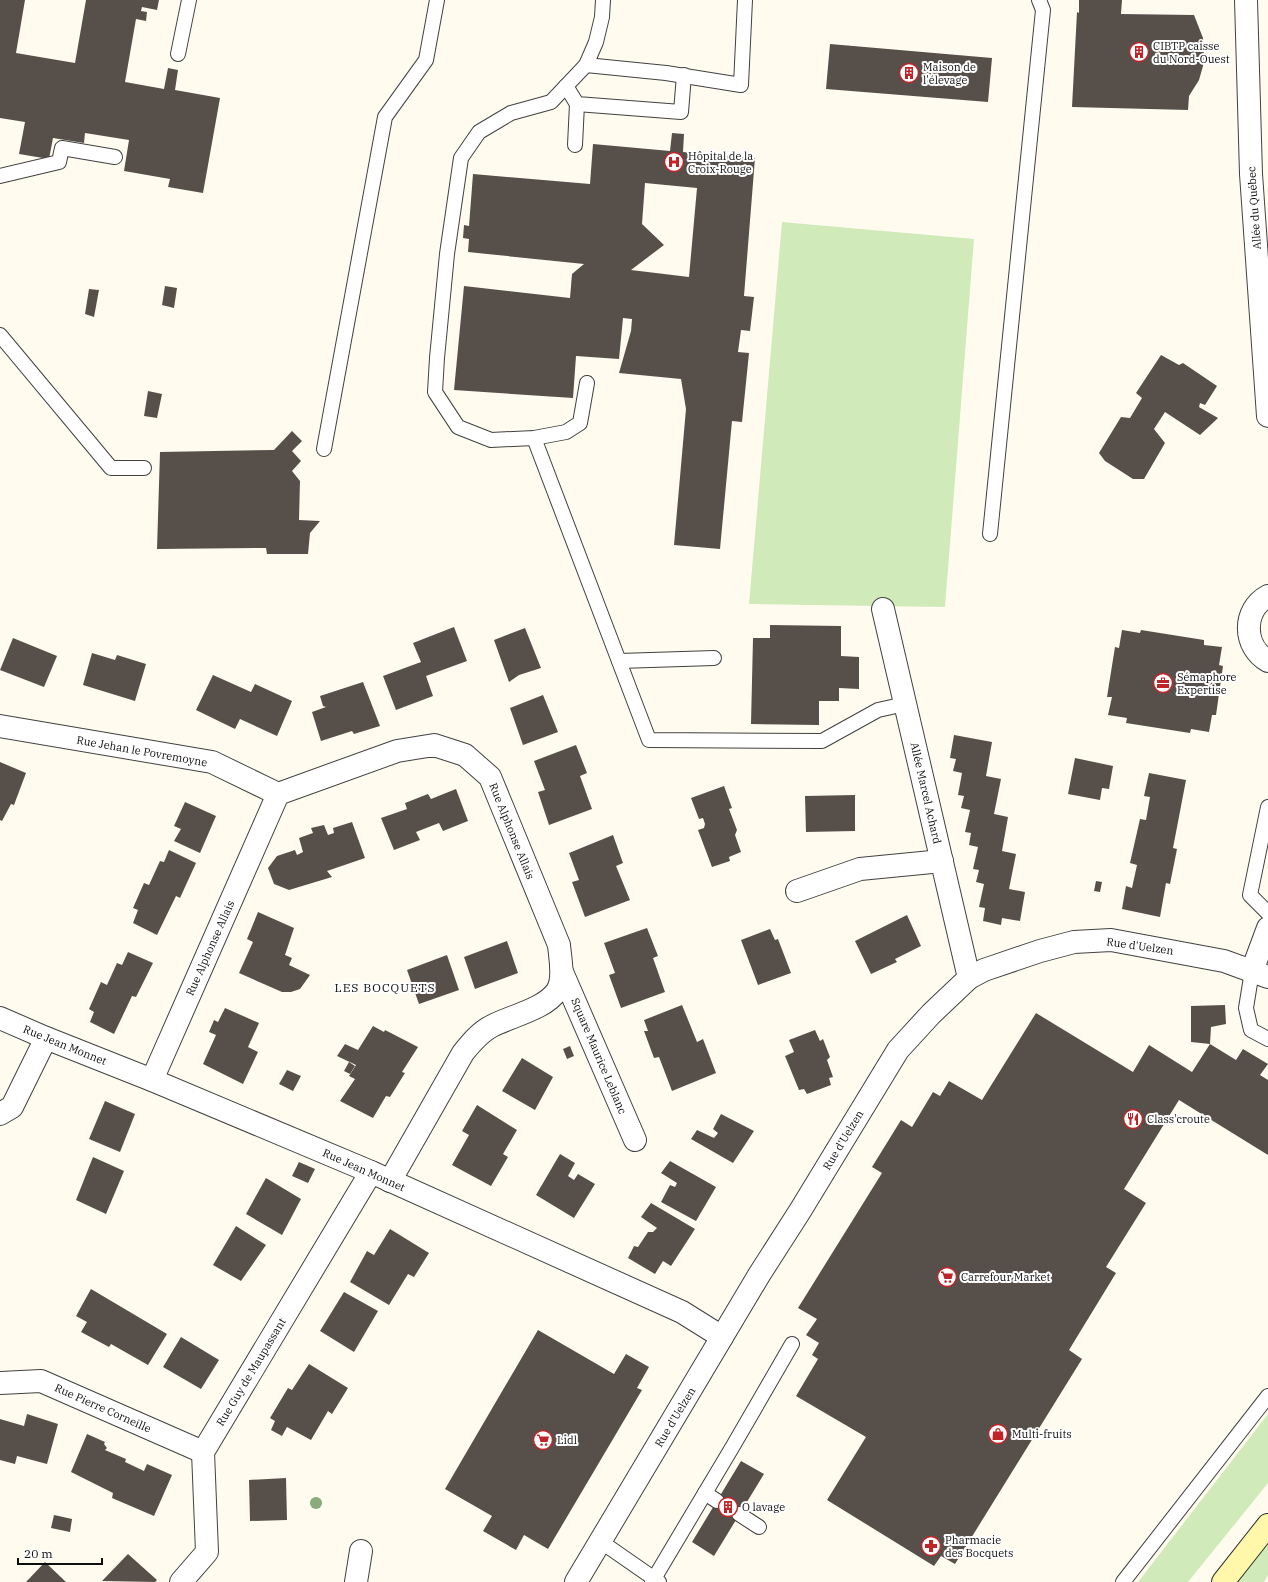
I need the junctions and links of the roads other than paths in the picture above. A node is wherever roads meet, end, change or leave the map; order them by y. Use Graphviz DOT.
graph roads {
  1 [pos="189,0"];
  2 [pos="438,0"];
  3 [pos="603,0"];
  4 [pos="745,0"];
  5 [pos="1040,0"];
  6 [pos="1246,0"];
  7 [pos="178,54"];
  8 [pos="586,65"];
  9 [pos="684,75"];
  10 [pos="566,86"];
  11 [pos="577,104"];
  12 [pos="575,145"];
  13 [pos="115,157"];
  14 [pos="0,176"];
  15 [pos="1262,232"];
  16 [pos="1265,316"];
  17 [pos="0,335"];
  18 [pos="588,383"];
  19 [pos="1268,416"];
  20 [pos="534,438"];
  21 [pos="324,449"];
  22 [pos="144,468"];
  23 [pos="990,534"];
  24 [pos="1268,596"];
  25 [pos="883,609"];
  26 [pos="714,658"];
  27 [pos="619,661"];
  28 [pos="1268,661"];
  29 [pos="905,704"];
  30 [pos="0,726"];
  31 [pos="278,794"];
  32 [pos="1268,807"];
  33 [pos="942,861"];
  34 [pos="798,891"];
  35 [pos="1268,913"];
  36 [pos="1268,928"];
  37 [pos="562,972"];
  38 [pos="1260,974"];
  39 [pos="969,978"];
  40 [pos="0,1018"];
  41 [pos="46,1038"];
  42 [pos="1268,1039"];
  43 [pos="152,1080"];
  44 [pos="0,1114"];
  45 [pos="635,1140"];
  46 [pos="371,1172"];
  47 [pos="390,1181"];
  48 [pos="722,1337"];
  49 [pos="792,1344"];
  50 [pos="0,1383"];
  51 [pos="1268,1398"];
  52 [pos="203,1452"];
  53 [pos="704,1493"];
  54 [pos="717,1501"];
  55 [pos="739,1514"];
  56 [pos="1268,1525"];
  57 [pos="759,1527"];
  58 [pos="600,1541"];
  59 [pos="361,1551"];
  60 [pos="655,1581"];
  61 [pos="181,1582"];
  62 [pos="356,1582"];
  63 [pos="576,1582"];
  64 [pos="1123,1582"];
  65 [pos="1223,1582"];
  1 -- 7 [label="lane"];
  2 -- 21 [label="lane"];
  3 -- 8 [label="lane"];
  4 -- 9 [label="lane"];
  5 -- 23 [label="lane"];
  6 -- 15 [label="street, Allée du Québec"];
  8 -- 9 [label="lane"];
  8 -- 10 [label="lane"];
  9 -- 11 [label="lane"];
  10 -- 11 [label="lane"];
  10 -- 20 [label="lane"];
  11 -- 12 [label="lane"];
  13 -- 14 [label="lane"];
  15 -- 16 [label="street, Allée du Québec"];
  16 -- 19 [label="street, Allée du Québec"];
  17 -- 22 [label="lane"];
  18 -- 20 [label="lane"];
  20 -- 27 [label="lane"];
  24 -- 28 [label="street"];
  25 -- 29 [label="street, Allée Marcel Achard"];
  26 -- 27 [label="lane"];
  27 -- 29 [label="lane"];
  29 -- 33 [label="street, Allée Marcel Achard"];
  30 -- 31 [label="street, Rue Jehan le Povremoyne"];
  31 -- 37 [label="street, Rue Alphonse Allais"];
  31 -- 43 [label="street, Rue Alphonse Allais"];
  32 -- 35 [label="lane"];
  33 -- 34 [label="street"];
  33 -- 39 [label="street, Allée Marcel Achard"];
  36 -- 38 [label="street"];
  37 -- 45 [label="street, Square Maurice Leblanc"];
  37 -- 47 [label="street, Rue Alphonse Allais"];
  38 -- 39 [label="street, Rue d'Uelzen"];
  38 -- 42 [label="lane"];
  39 -- 48 [label="street, Rue d'Uelzen"];
  40 -- 41 [label="street, Rue Jean Monnet"];
  41 -- 43 [label="street, Rue Jean Monnet"];
  41 -- 44 [label="street"];
  43 -- 46 [label="street, Rue Jean Monnet"];
  46 -- 47 [label="street, Rue Jean Monnet"];
  46 -- 52 [label="street, Rue Guy de Maupassant"];
  47 -- 48 [label="street, Rue Jean Monnet"];
  48 -- 58 [label="street, Rue d'Uelzen"];
  49 -- 53 [label="lane"];
  50 -- 52 [label="street, Rue Pierre Corneille"];
  51 -- 64 [label="lane"];
  52 -- 61 [label="street"];
  53 -- 54 [label="lane"];
  53 -- 60 [label="lane"];
  55 -- 57 [label="lane"];
  56 -- 65 [label="main road"];
  58 -- 60 [label="lane"];
  58 -- 63 [label="street, Rue d'Uelzen"];
  59 -- 62 [label="street"];
}
